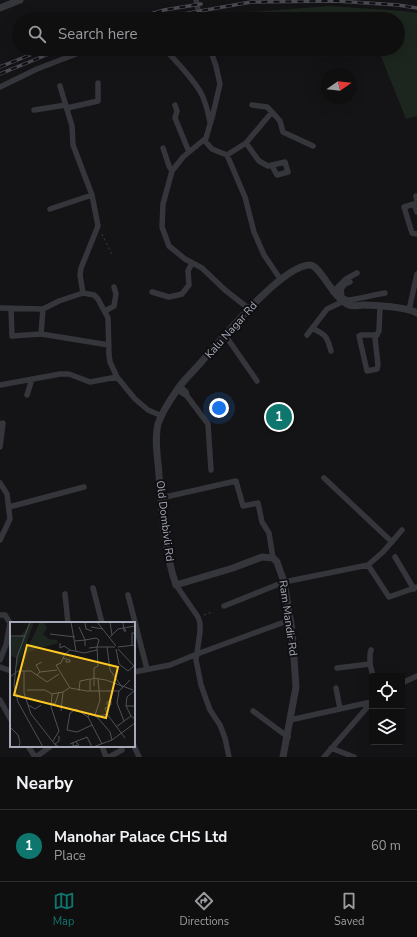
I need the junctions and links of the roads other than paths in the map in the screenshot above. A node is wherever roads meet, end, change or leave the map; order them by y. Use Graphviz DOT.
graph roads {
  1 [pos="20,0"];
  2 [pos="196,0"];
  3 [pos="0,8"];
  4 [pos="199,12"];
  5 [pos="71,56"];
  6 [pos="171,56"];
  7 [pos="213,56"];
  8 [pos="98,83"];
  9 [pos="60,86"];
  10 [pos="0,87"];
  11 [pos="175,105"];
  12 [pos="252,105"];
  13 [pos="66,107"];
  14 [pos="34,110"];
  15 [pos="272,112"];
  16 [pos="210,124"];
  17 [pos="204,140"];
  18 [pos="246,143"];
  19 [pos="313,146"];
  20 [pos="163,148"];
  21 [pos="189,152"];
  22 [pos="227,155"];
  23 [pos="272,166"];
  24 [pos="172,171"];
  25 [pos="92,195"];
  26 [pos="416,204"];
  27 [pos="50,209"];
  28 [pos="417,234"];
  29 [pos="192,263"];
  30 [pos="357,273"];
  31 [pos="417,274"];
  32 [pos="281,280"];
  33 [pos="350,282"];
  34 [pos="114,287"];
  35 [pos="152,292"];
  36 [pos="333,292"];
  37 [pos="83,293"];
  38 [pos="385,293"];
  39 [pos="365,296"];
  40 [pos="342,302"];
  41 [pos="365,305"];
  42 [pos="380,307"];
  43 [pos="0,308"];
  44 [pos="248,308"];
  45 [pos="11,309"];
  46 [pos="43,310"];
  47 [pos="409,310"];
  48 [pos="105,311"];
  49 [pos="417,313"];
  50 [pos="312,328"];
  51 [pos="41,334"];
  52 [pos="225,334"];
  53 [pos="306,335"];
  54 [pos="377,335"];
  55 [pos="109,344"];
  56 [pos="332,351"];
  57 [pos="117,377"];
  58 [pos="32,379"];
  59 [pos="257,381"];
  60 [pos="0,385"];
  61 [pos="178,388"];
  62 [pos="27,395"];
  63 [pos="162,416"];
  64 [pos="0,424"];
  65 [pos="0,447"];
  66 [pos="211,470"];
  67 [pos="324,478"];
  68 [pos="0,484"];
  69 [pos="84,487"];
  70 [pos="161,498"];
  71 [pos="9,507"];
  72 [pos="402,530"];
  73 [pos="0,540"];
  74 [pos="392,542"];
  75 [pos="395,557"];
  76 [pos="273,558"];
  77 [pos="368,565"];
  78 [pos="284,582"];
  79 [pos="176,585"];
  80 [pos="93,588"];
  81 [pos="415,588"];
  82 [pos="65,594"];
  83 [pos="128,595"];
  84 [pos="224,606"];
  85 [pos="0,614"];
  86 [pos="290,620"];
  87 [pos="68,622"];
  88 [pos="102,622"];
  89 [pos="135,622"];
  90 [pos="135,622"];
  91 [pos="371,650"];
  92 [pos="197,654"];
  93 [pos="0,660"];
  94 [pos="370,664"];
  95 [pos="0,667"];
  96 [pos="337,668"];
  97 [pos="147,669"];
  98 [pos="10,671"];
  99 [pos="135,672"];
  100 [pos="372,673"];
  101 [pos="417,676"];
  102 [pos="405,682"];
  103 [pos="336,688"];
  104 [pos="0,700"];
  105 [pos="369,703"];
  106 [pos="369,705"];
  107 [pos="340,709"];
  108 [pos="253,711"];
  109 [pos="10,718"];
  110 [pos="290,720"];
  111 [pos="288,737"];
  112 [pos="29,747"];
  113 [pos="50,747"];
  114 [pos="102,747"];
  115 [pos="134,747"];
  116 [pos="330,748"];
  117 [pos="122,750"];
  118 [pos="36,757"];
  119 [pos="107,757"];
  120 [pos="139,757"];
  121 [pos="229,757"];
  122 [pos="283,757"];
  123 [pos="324,757"];
  124 [pos="354,757"];
  1 -- 3 [label="street"];
  2 -- 4 [label="street"];
  5 -- 10 [label="street"];
  6 -- 16 [label="street"];
  7 -- 16 [label="street"];
  8 -- 13 [label="street"];
  9 -- 13 [label="street"];
  11 -- 21 [label="street"];
  12 -- 15 [label="street"];
  13 -- 14 [label="street"];
  13 -- 25 [label="street"];
  15 -- 18 [label="street"];
  15 -- 19 [label="street"];
  16 -- 17 [label="street"];
  17 -- 21 [label="street"];
  17 -- 22 [label="street"];
  18 -- 22 [label="street"];
  18 -- 23 [label="street"];
  20 -- 24 [label="street"];
  21 -- 24 [label="street"];
  22 -- 32 [label="street"];
  24 -- 29 [label="street"];
  25 -- 27 [label="street"];
  25 -- 37 [label="street"];
  26 -- 28 [label="street"];
  29 -- 35 [label="street"];
  29 -- 44 [label="street"];
  30 -- 36 [label="street"];
  31 -- 47 [label="street"];
  32 -- 36 [label="street, Kalu Nagar Rd"];
  32 -- 44 [label="street, Kalu Nagar Rd"];
  33 -- 39 [label="street"];
  34 -- 48 [label="street"];
  36 -- 40 [label="street, Kalu Nagar Rd"];
  37 -- 46 [label="street"];
  37 -- 48 [label="street"];
  38 -- 39 [label="street"];
  39 -- 41 [label="street"];
  40 -- 41 [label="street"];
  40 -- 50 [label="street"];
  41 -- 42 [label="street"];
  42 -- 47 [label="street"];
  42 -- 54 [label="street"];
  43 -- 45 [label="street"];
  44 -- 52 [label="street, Kalu Nagar Rd"];
  45 -- 46 [label="street"];
  45 -- 51 [label="street"];
  46 -- 51 [label="street"];
  47 -- 49 [label="street"];
  48 -- 55 [label="street"];
  50 -- 53 [label="street"];
  50 -- 56 [label="street"];
  51 -- 55 [label="street"];
  52 -- 59 [label="street"];
  52 -- 61 [label="street, Kalu Nagar Rd"];
  54 -- 54 [label="street"];
  55 -- 57 [label="street"];
  57 -- 58 [label="street"];
  57 -- 63 [label="street"];
  58 -- 60 [label="street"];
  58 -- 62 [label="street"];
  61 -- 63 [label="street, Kalu Nagar Rd"];
  61 -- 66 [label="street"];
  63 -- 70 [label="street, Old Dombivli Rd"];
  64 -- 65 [label="street"];
  67 -- 74 [label="street"];
  68 -- 71 [label="street"];
  69 -- 71 [label="street"];
  70 -- 76 [label="street"];
  70 -- 79 [label="street, Old Dombivli Rd"];
  71 -- 73 [label="street"];
  72 -- 74 [label="street"];
  74 -- 77 [label="street"];
  75 -- 81 [label="street"];
  76 -- 78 [label="street, Ram Mandir Rd"];
  76 -- 79 [label="street"];
  77 -- 78 [label="street"];
  77 -- 81 [label="street"];
  78 -- 84 [label="street"];
  78 -- 86 [label="street, Ram Mandir Rd"];
  79 -- 92 [label="street, Old Dombivli Rd"];
  80 -- 88 [label="street"];
  82 -- 87 [label="street"];
  83 -- 90 [label="street"];
  85 -- 93 [label="street"];
  86 -- 92 [label="street"];
  86 -- 110 [label="street, Ram Mandir Rd"];
  89 -- 97 [label="street"];
  91 -- 94 [label="street"];
  92 -- 97 [label="street"];
  92 -- 121 [label="street, Old Dombivli Rd"];
  94 -- 96 [label="street"];
  94 -- 100 [label="street"];
  95 -- 98 [label="street"];
  97 -- 99 [label="street"];
  101 -- 102 [label="street"];
  103 -- 107 [label="street"];
  104 -- 109 [label="street"];
  105 -- 107 [label="street"];
  106 -- 116 [label="street"];
  107 -- 110 [label="street"];
  108 -- 111 [label="street"];
  110 -- 111 [label="street, Ram Mandir Rd"];
  111 -- 122 [label="street, Ram Mandir Rd"];
  112 -- 118 [label="street"];
  113 -- 118 [label="street"];
  114 -- 119 [label="street"];
  115 -- 120 [label="street"];
  116 -- 123 [label="street"];
  116 -- 124 [label="street"];
  117 -- 119 [label="street"];
}
